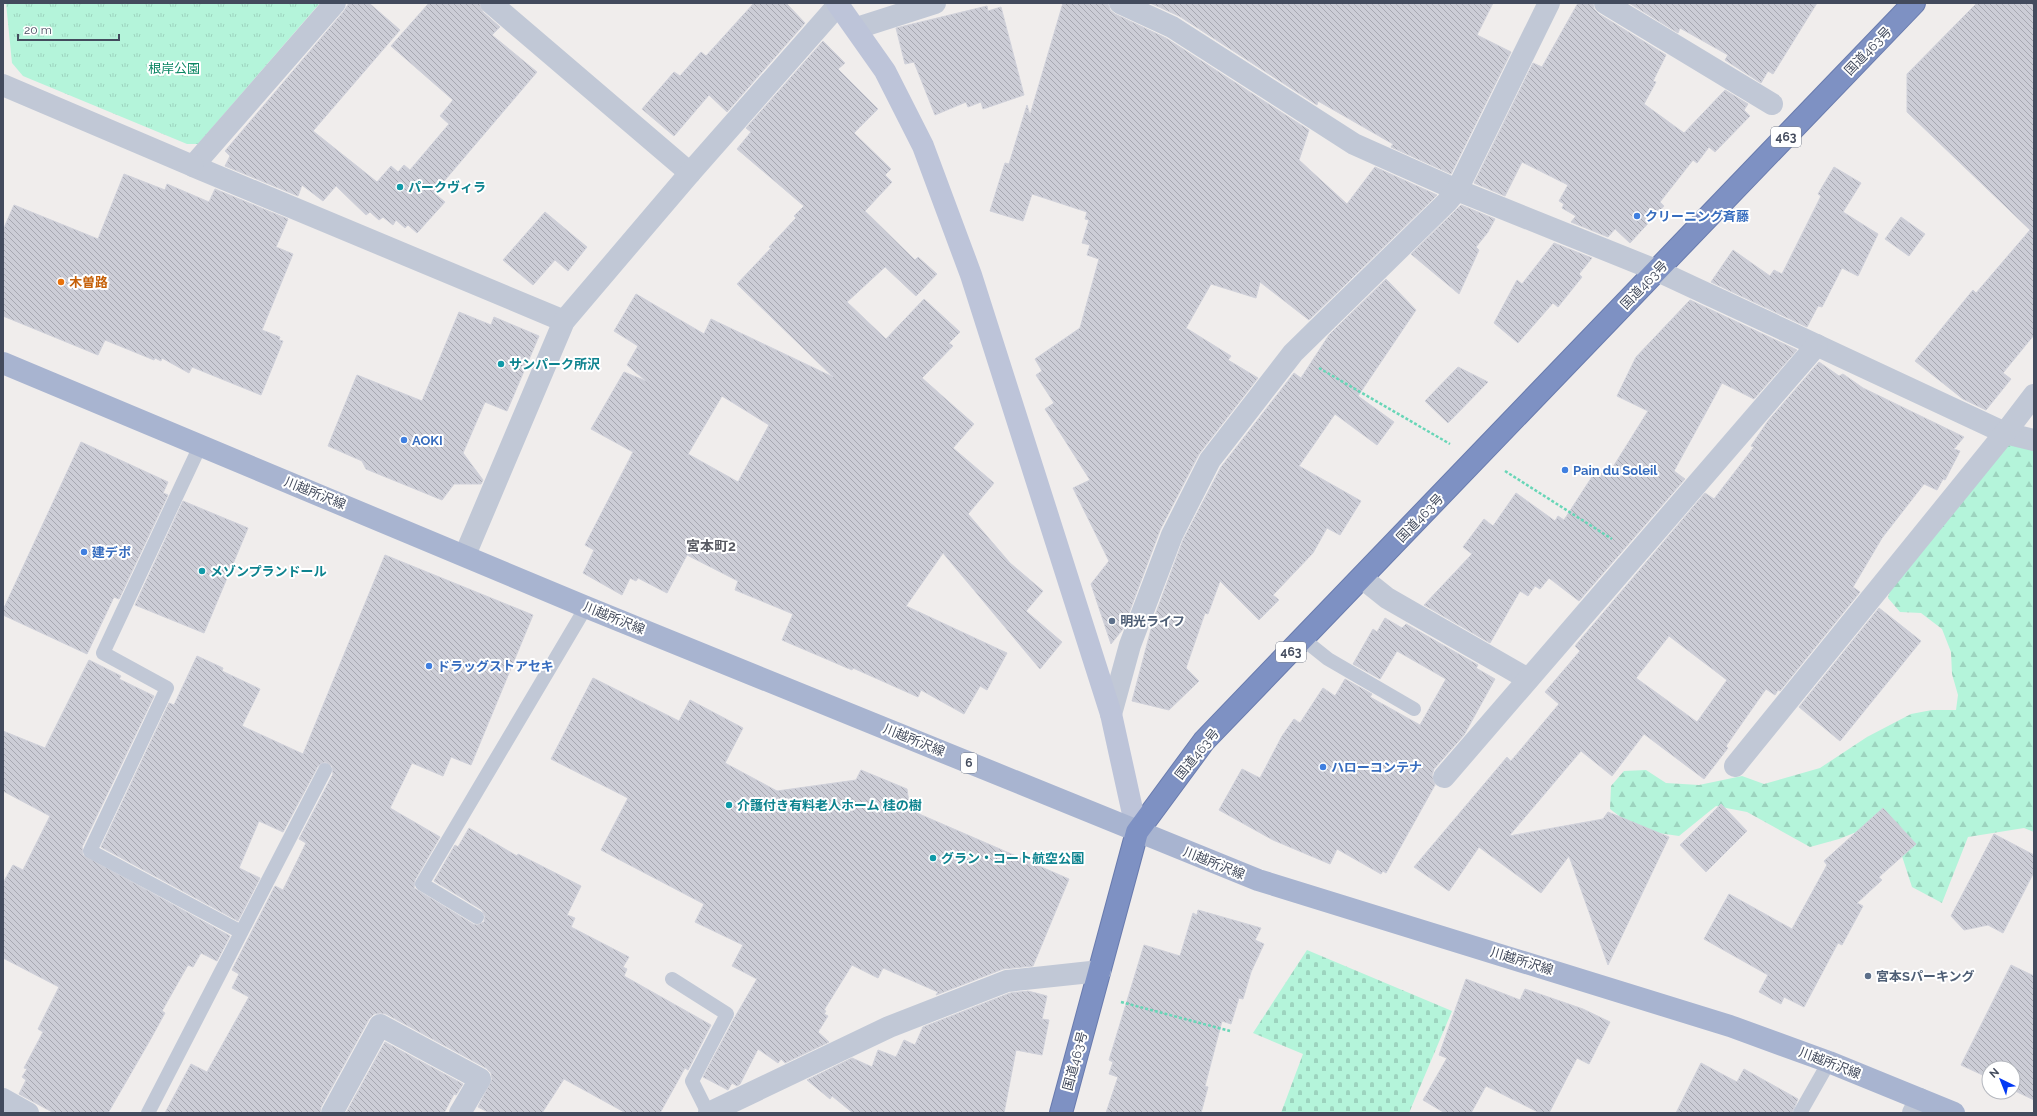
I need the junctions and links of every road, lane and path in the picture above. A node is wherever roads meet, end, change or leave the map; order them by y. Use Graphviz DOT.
graph roads {
  1 [pos="335,3"];
  2 [pos="491,3"];
  3 [pos="933,3"];
  4 [pos="1120,3"];
  5 [pos="1549,3"];
  6 [pos="1606,3"];
  7 [pos="1914,3"];
  8 [pos="838,4"];
  9 [pos="857,28"];
  10 [pos="3,85"];
  11 [pos="1772,104"];
  12 [pos="193,166"];
  13 [pos="690,173"];
  14 [pos="1457,190"];
  15 [pos="1658,271"];
  16 [pos="564,320"];
  17 [pos="1817,345"];
  18 [pos="3,363"];
  19 [pos="2034,395"];
  20 [pos="2005,433"];
  21 [pos="2034,440"];
  22 [pos="200,446"];
  23 [pos="466,555"];
  24 [pos="1362,578"];
  25 [pos="586,606"];
  26 [pos="1303,639"];
  27 [pos="1528,679"];
  28 [pos="1414,709"];
  29 [pos="1111,714"];
  30 [pos="1735,766"];
  31 [pos="325,770"];
  32 [pos="1444,777"];
  33 [pos="1137,832"];
  34 [pos="477,918"];
  35 [pos="241,932"];
  36 [pos="1100,971"];
  37 [pos="672,979"];
  38 [pos="1093,994"];
  39 [pos="1230,1031"];
  40 [pos="1829,1062"];
  41 [pos="3,1099"];
  42 [pos="1916,1106"];
  43 [pos="28,1113"];
  44 [pos="148,1113"];
  45 [pos="332,1113"];
  46 [pos="460,1113"];
  47 [pos="708,1113"];
  48 [pos="1061,1113"];
  49 [pos="1800,1113"];
  50 [pos="1954,1113"];
  1 -- 12 [label="street"];
  2 -- 13 [label="street"];
  3 -- 9 [label="street"];
  4 -- 14 [label="street"];
  5 -- 14 [label="street"];
  6 -- 11 [label="street"];
  7 -- 15 [label="highway, 国道463号 / 463"];
  8 -- 9 [label="street"];
  8 -- 13 [label="street"];
  9 -- 29 [label="street"];
  10 -- 12 [label="street"];
  12 -- 16 [label="street"];
  13 -- 16 [label="street"];
  14 -- 15 [label="street"];
  14 -- 29 [label="street"];
  15 -- 17 [label="street"];
  15 -- 24 [label="highway, 国道463号 / 463"];
  16 -- 23 [label="street"];
  17 -- 20 [label="street"];
  17 -- 27 [label="street"];
  18 -- 22 [label="main road, 川越所沢線 / 6"];
  19 -- 20 [label="street"];
  20 -- 21 [label="street"];
  20 -- 30 [label="street"];
  22 -- 23 [label="main road, 川越所沢線 / 6"];
  22 -- 35 [label="lane"];
  23 -- 25 [label="main road, 川越所沢線 / 6"];
  24 -- 26 [label="highway, 国道463号 / 463"];
  24 -- 27 [label="street"];
  25 -- 33 [label="main road, 川越所沢線 / 6"];
  25 -- 34 [label="lane"];
  26 -- 28 [label="lane"];
  26 -- 33 [label="highway, 国道463号 / 463"];
  27 -- 32 [label="street"];
  29 -- 33 [label="street"];
  31 -- 35 [label="lane"];
  33 -- 36 [label="highway, 国道463号 / 463"];
  33 -- 40 [label="main road, 川越所沢線 / 6"];
  35 -- 44 [label="lane"];
  36 -- 38 [label="highway, 国道463号 / 463"];
  36 -- 47 [label="street"];
  37 -- 47 [label="lane"];
  38 -- 39 [label="path"];
  38 -- 48 [label="highway, 国道463号 / 463"];
  40 -- 42 [label="main road, 川越所沢線 / 6"];
  40 -- 49 [label="lane"];
  41 -- 43 [label="street"];
  42 -- 50 [label="main road, 川越所沢線 / 6"];
  45 -- 46 [label="street"];
}
